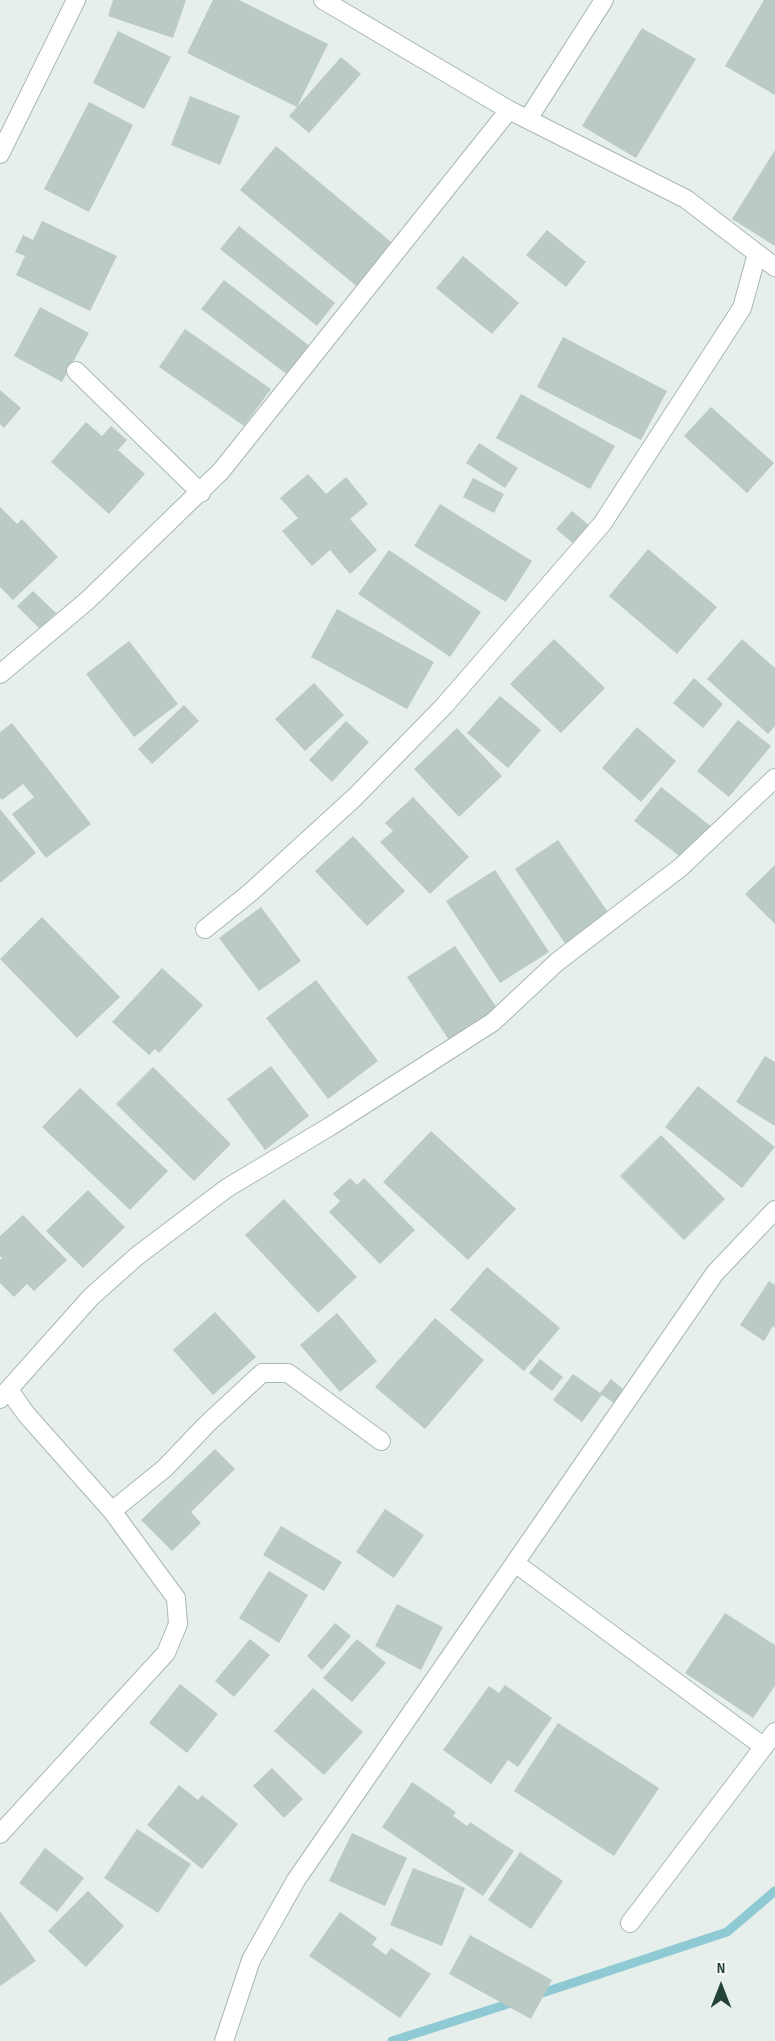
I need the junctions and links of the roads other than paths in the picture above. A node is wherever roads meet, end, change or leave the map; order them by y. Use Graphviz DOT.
graph roads {
  1 [pos="75,0"];
  2 [pos="323,0"];
  3 [pos="604,0"];
  4 [pos="509,110"];
  5 [pos="528,119"];
  6 [pos="0,154"];
  7 [pos="757,254"];
  8 [pos="775,267"];
  9 [pos="76,371"];
  10 [pos="201,493"];
  11 [pos="0,674"];
  12 [pos="775,778"];
  13 [pos="205,929"];
  14 [pos="775,1210"];
  15 [pos="4,1395"];
  16 [pos="381,1441"];
  17 [pos="112,1511"];
  18 [pos="515,1563"];
  19 [pos="770,1739"];
  20 [pos="0,1834"];
  21 [pos="630,1923"];
  22 [pos="224,2041"];
  1 -- 6 [label="street"];
  2 -- 4 [label="street"];
  3 -- 5 [label="street"];
  4 -- 5 [label="street"];
  4 -- 10 [label="street"];
  5 -- 7 [label="street"];
  7 -- 8 [label="street"];
  7 -- 13 [label="street"];
  9 -- 10 [label="street"];
  10 -- 11 [label="street"];
  12 -- 15 [label="street"];
  14 -- 18 [label="street"];
  15 -- 17 [label="street"];
  16 -- 17 [label="street"];
  17 -- 20 [label="street"];
  18 -- 19 [label="street"];
  18 -- 22 [label="street"];
  19 -- 21 [label="street"];
}
